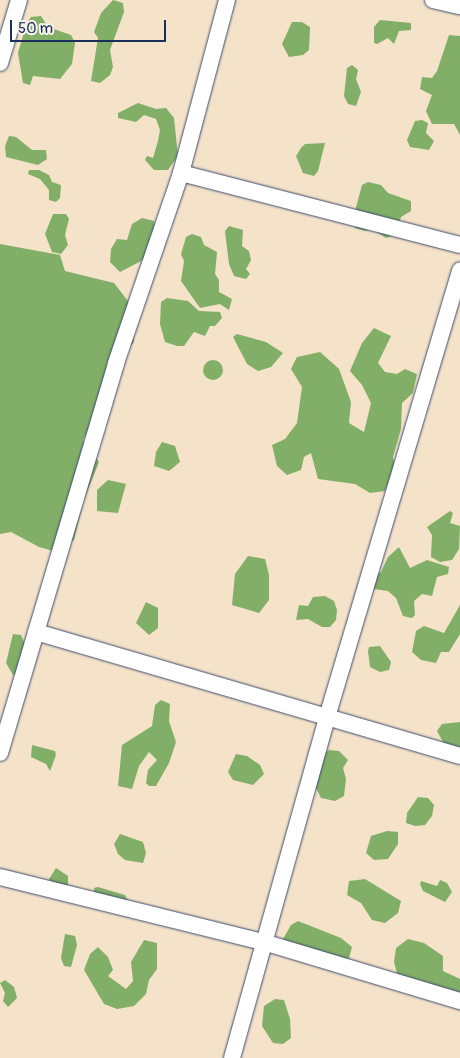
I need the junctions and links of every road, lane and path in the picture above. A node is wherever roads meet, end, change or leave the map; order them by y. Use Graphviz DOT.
graph roads {
  1 [pos="19,0"];
  2 [pos="227,0"];
  3 [pos="433,0"];
  4 [pos="460,6"];
  5 [pos="0,63"];
  6 [pos="180,173"];
  7 [pos="460,244"];
  8 [pos="460,270"];
  9 [pos="36,632"];
  10 [pos="327,717"];
  11 [pos="0,754"];
  12 [pos="460,756"];
  13 [pos="0,877"];
  14 [pos="263,942"];
  15 [pos="460,1001"];
  16 [pos="232,1058"];
  1 -- 5 [label="street"];
  2 -- 6 [label="street"];
  3 -- 4 [label="street"];
  6 -- 7 [label="street"];
  6 -- 9 [label="street"];
  8 -- 10 [label="street"];
  9 -- 10 [label="street"];
  9 -- 11 [label="street"];
  10 -- 12 [label="street"];
  10 -- 14 [label="street"];
  13 -- 14 [label="street"];
  14 -- 15 [label="street"];
  14 -- 16 [label="street"];
}
